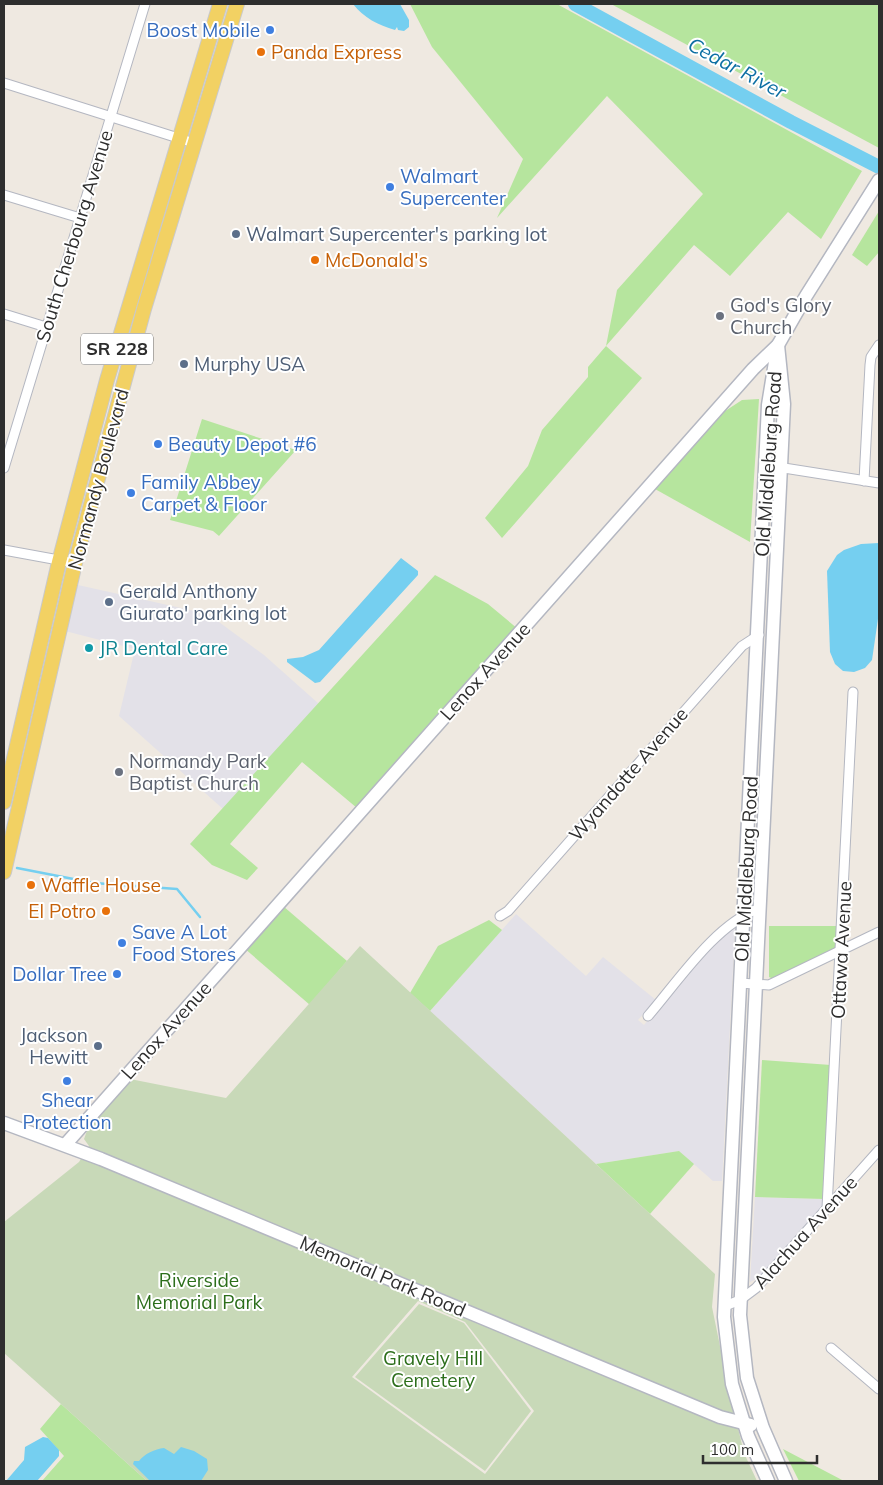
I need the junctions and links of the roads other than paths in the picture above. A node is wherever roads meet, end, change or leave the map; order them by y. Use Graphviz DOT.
graph roads {
  1 [pos="145,4"];
  2 [pos="220,4"];
  3 [pos="237,4"];
  4 [pos="4,83"];
  5 [pos="111,115"];
  6 [pos="179,137"];
  7 [pos="194,142"];
  8 [pos="879,180"];
  9 [pos="4,195"];
  10 [pos="80,218"];
  11 [pos="4,314"];
  12 [pos="46,328"];
  13 [pos="778,345"];
  14 [pos="879,345"];
  15 [pos="4,434"];
  16 [pos="13,438"];
  17 [pos="765,465"];
  18 [pos="781,467"];
  19 [pos="4,468"];
  20 [pos="864,480"];
  21 [pos="879,483"];
  22 [pos="4,550"];
  23 [pos="59,562"];
  24 [pos="75,563"];
  25 [pos="773,627"];
  26 [pos="759,636"];
  27 [pos="853,692"];
  28 [pos="752,756"];
  29 [pos="767,756"];
  30 [pos="4,802"];
  31 [pos="4,872"];
  32 [pos="758,909"];
  33 [pos="743,914"];
  34 [pos="500,916"];
  35 [pos="879,932"];
  36 [pos="841,951"];
  37 [pos="740,983"];
  38 [pos="755,985"];
  39 [pos="648,1016"];
  40 [pos="4,1123"];
  41 [pos="65,1144"];
  42 [pos="879,1150"];
  43 [pos="732,1152"];
  44 [pos="747,1153"];
  45 [pos="828,1208"];
  46 [pos="740,1300"];
  47 [pos="725,1306"];
  48 [pos="832,1348"];
  49 [pos="879,1390"];
  50 [pos="744,1423"];
  51 [pos="762,1428"];
  52 [pos="768,1481"];
  53 [pos="786,1481"];
  1 -- 5 [label="street, South Cherbourg Avenue"];
  2 -- 6 [label="main road, Normandy Boulevard / SR 228"];
  3 -- 7 [label="main road, Normandy Boulevard / SR 228"];
  4 -- 5 [label="street"];
  5 -- 6 [label="street"];
  5 -- 10 [label="street, South Cherbourg Avenue"];
  6 -- 7 [label="street"];
  6 -- 23 [label="main road, Normandy Boulevard / SR 228"];
  7 -- 24 [label="main road, Normandy Boulevard / SR 228"];
  8 -- 13 [label="main road, Lenox Avenue"];
  9 -- 10 [label="street"];
  10 -- 12 [label="street, South Cherbourg Avenue"];
  11 -- 12 [label="street"];
  12 -- 16 [label="street, South Cherbourg Avenue"];
  13 -- 17 [label="main road, Old Middleburg Road"];
  13 -- 18 [label="main road, Old Middleburg Road"];
  13 -- 41 [label="main road, Lenox Avenue"];
  14 -- 20 [label="street"];
  15 -- 16 [label="street"];
  16 -- 19 [label="street, South Cherbourg Avenue"];
  17 -- 18 [label="street"];
  17 -- 26 [label="main road, Old Middleburg Road"];
  18 -- 20 [label="street"];
  18 -- 25 [label="main road, Old Middleburg Road"];
  20 -- 21 [label="street"];
  22 -- 23 [label="street"];
  23 -- 24 [label="street"];
  23 -- 30 [label="main road, Normandy Boulevard / SR 228"];
  24 -- 31 [label="main road, Normandy Boulevard / SR 228"];
  25 -- 26 [label="main road"];
  25 -- 29 [label="main road, Old Middleburg Road"];
  26 -- 28 [label="main road, Old Middleburg Road"];
  26 -- 34 [label="street, Wyandotte Avenue"];
  27 -- 36 [label="street, Ottawa Avenue"];
  28 -- 29 [label="main road"];
  28 -- 33 [label="main road, Old Middleburg Road"];
  29 -- 32 [label="main road, Old Middleburg Road"];
  32 -- 33 [label="street"];
  32 -- 38 [label="main road, Old Middleburg Road"];
  33 -- 37 [label="main road, Old Middleburg Road"];
  33 -- 39 [label="street"];
  35 -- 36 [label="street"];
  36 -- 38 [label="street"];
  36 -- 45 [label="street, Ottawa Avenue"];
  37 -- 38 [label="street"];
  37 -- 43 [label="main road, Old Middleburg Road"];
  38 -- 44 [label="main road, Old Middleburg Road"];
  40 -- 41 [label="main road, Memorial Park Road"];
  41 -- 50 [label="main road, Memorial Park Road"];
  42 -- 45 [label="street, Alachua Avenue"];
  43 -- 44 [label="main road"];
  43 -- 47 [label="main road, Old Middleburg Road"];
  44 -- 46 [label="main road, Old Middleburg Road"];
  45 -- 46 [label="street, Alachua Avenue"];
  46 -- 47 [label="street, Alachua Avenue"];
  46 -- 51 [label="main road, Old Middleburg Road"];
  47 -- 50 [label="main road, Old Middleburg Road"];
  48 -- 49 [label="street"];
  50 -- 51 [label="main road, Memorial Park Road"];
  50 -- 52 [label="main road, Old Middleburg Road"];
  51 -- 53 [label="main road, Old Middleburg Road"];
}
